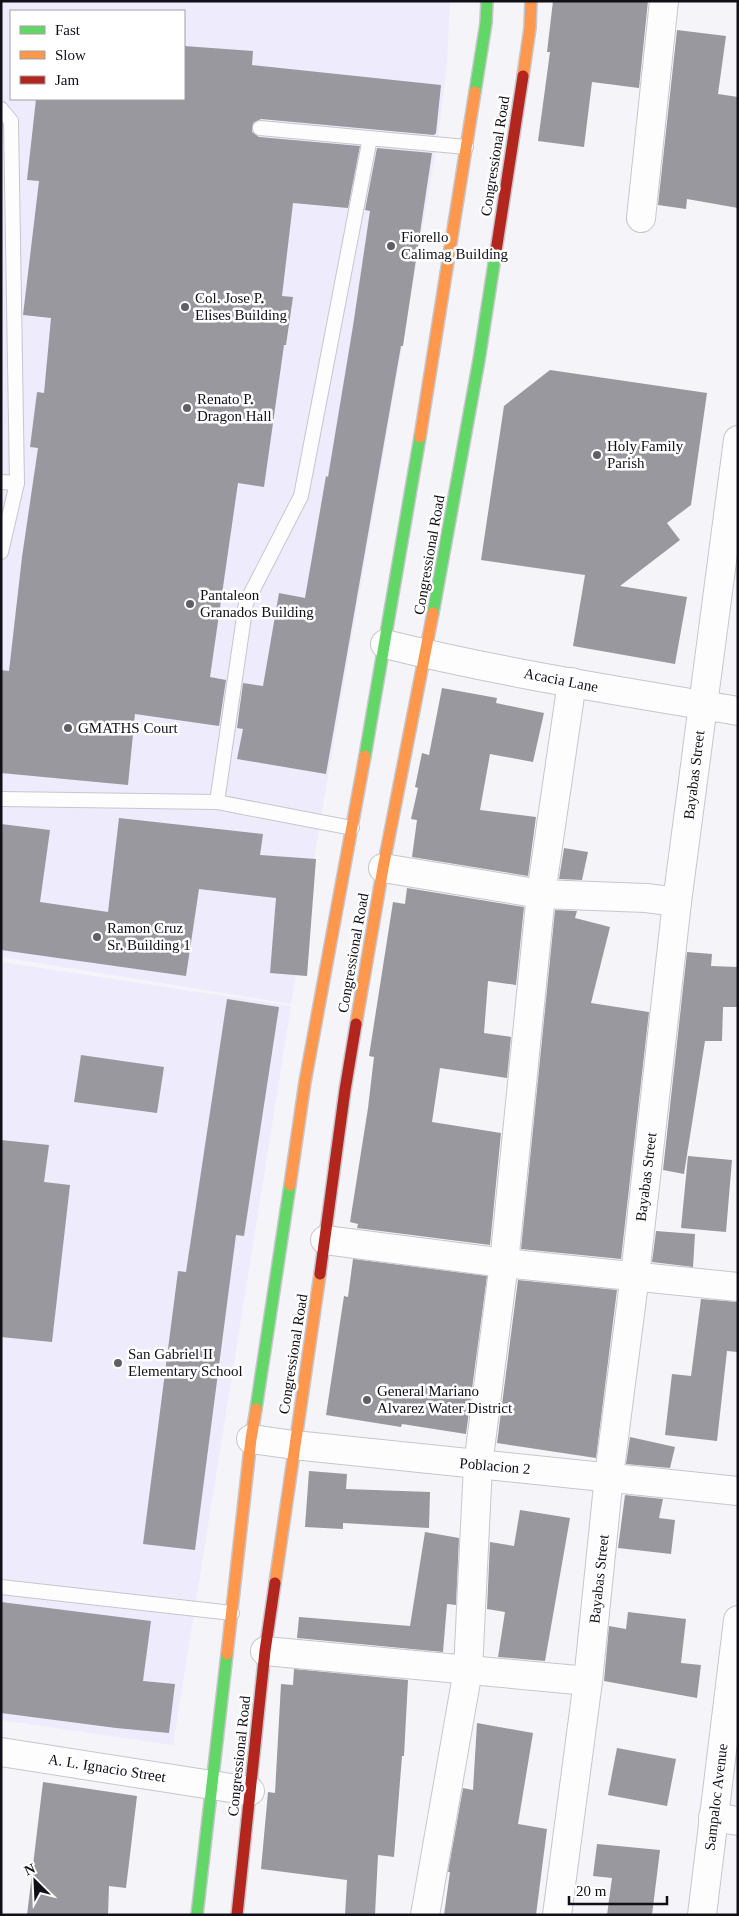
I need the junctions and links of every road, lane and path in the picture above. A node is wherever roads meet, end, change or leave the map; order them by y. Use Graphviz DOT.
graph roads {
  1 [pos="487,1"];
  2 [pos="531,1"];
  3 [pos="664,1"];
  4 [pos="1,109"];
  5 [pos="260,128"];
  6 [pos="370,138"];
  7 [pos="466,147"];
  8 [pos="640,218"];
  9 [pos="738,440"];
  10 [pos="1,482"];
  11 [pos="17,483"];
  12 [pos="734,490"];
  13 [pos="1,552"];
  14 [pos="385,644"];
  15 [pos="426,654"];
  16 [pos="572,682"];
  17 [pos="703,705"];
  18 [pos="738,711"];
  19 [pos="1,799"];
  20 [pos="217,802"];
  21 [pos="352,828"];
  22 [pos="383,868"];
  23 [pos="541,894"];
  24 [pos="677,902"];
  25 [pos="324,1240"];
  26 [pos="504,1263"];
  27 [pos="635,1275"];
  28 [pos="738,1287"];
  29 [pos="252,1439"];
  30 [pos="294,1445"];
  31 [pos="478,1465"];
  32 [pos="609,1476"];
  33 [pos="738,1491"];
  34 [pos="1,1587"];
  35 [pos="232,1613"];
  36 [pos="738,1620"];
  37 [pos="265,1651"];
  38 [pos="468,1670"];
  39 [pos="588,1681"];
  40 [pos="1,1752"];
  41 [pos="213,1785"];
  42 [pos="250,1791"];
  43 [pos="725,1819"];
  44 [pos="197,1915"];
  45 [pos="237,1915"];
  46 [pos="425,1915"];
  47 [pos="558,1915"];
  48 [pos="702,1915"];
  1 -- 7 [label="main road, Congressional Road"];
  2 -- 15 [label="main road, Congressional Road"];
  3 -- 8 [label="street"];
  4 -- 11 [label="lane"];
  5 -- 6 [label="lane"];
  6 -- 7 [label="lane"];
  6 -- 20 [label="lane"];
  7 -- 14 [label="main road, Congressional Road"];
  9 -- 12 [label="street, Bayabas Street"];
  10 -- 11 [label="lane"];
  11 -- 13 [label="lane"];
  12 -- 17 [label="street, Bayabas Street"];
  14 -- 15 [label="street, Acacia Lane"];
  14 -- 21 [label="main road, Congressional Road"];
  15 -- 16 [label="street, Acacia Lane"];
  15 -- 22 [label="main road, Congressional Road"];
  16 -- 17 [label="street, Acacia Lane"];
  16 -- 23 [label="street"];
  17 -- 18 [label="street, Acacia Lane"];
  17 -- 24 [label="street, Bayabas Street"];
  19 -- 20 [label="lane"];
  20 -- 21 [label="lane"];
  21 -- 29 [label="main road, Congressional Road"];
  22 -- 23 [label="street"];
  22 -- 25 [label="main road, Congressional Road"];
  23 -- 24 [label="street"];
  23 -- 26 [label="street"];
  24 -- 27 [label="street, Bayabas Street"];
  25 -- 26 [label="street"];
  25 -- 30 [label="main road, Congressional Road"];
  26 -- 27 [label="street"];
  26 -- 31 [label="street"];
  27 -- 28 [label="street"];
  27 -- 32 [label="street, Bayabas Street"];
  29 -- 30 [label="street, Poblacion 2"];
  29 -- 35 [label="main road, Congressional Road"];
  30 -- 31 [label="street, Poblacion 2"];
  30 -- 37 [label="main road, Congressional Road"];
  31 -- 32 [label="street, Poblacion 2"];
  31 -- 38 [label="street"];
  32 -- 33 [label="street, Poblacion 2"];
  32 -- 39 [label="street, Bayabas Street"];
  34 -- 35 [label="lane"];
  35 -- 41 [label="main road, Congressional Road"];
  36 -- 43 [label="street, Sampaloc Avenue"];
  37 -- 38 [label="street"];
  37 -- 42 [label="main road, Congressional Road"];
  38 -- 39 [label="street"];
  38 -- 46 [label="street"];
  39 -- 47 [label="street, Bayabas Street"];
  40 -- 41 [label="street, A. L. Ignacio Street"];
  41 -- 42 [label="street, A. L. Ignacio Street"];
  41 -- 44 [label="main road, Congressional Road"];
  42 -- 45 [label="main road, Congressional Road"];
  43 -- 48 [label="street, Sampaloc Avenue"];
}
